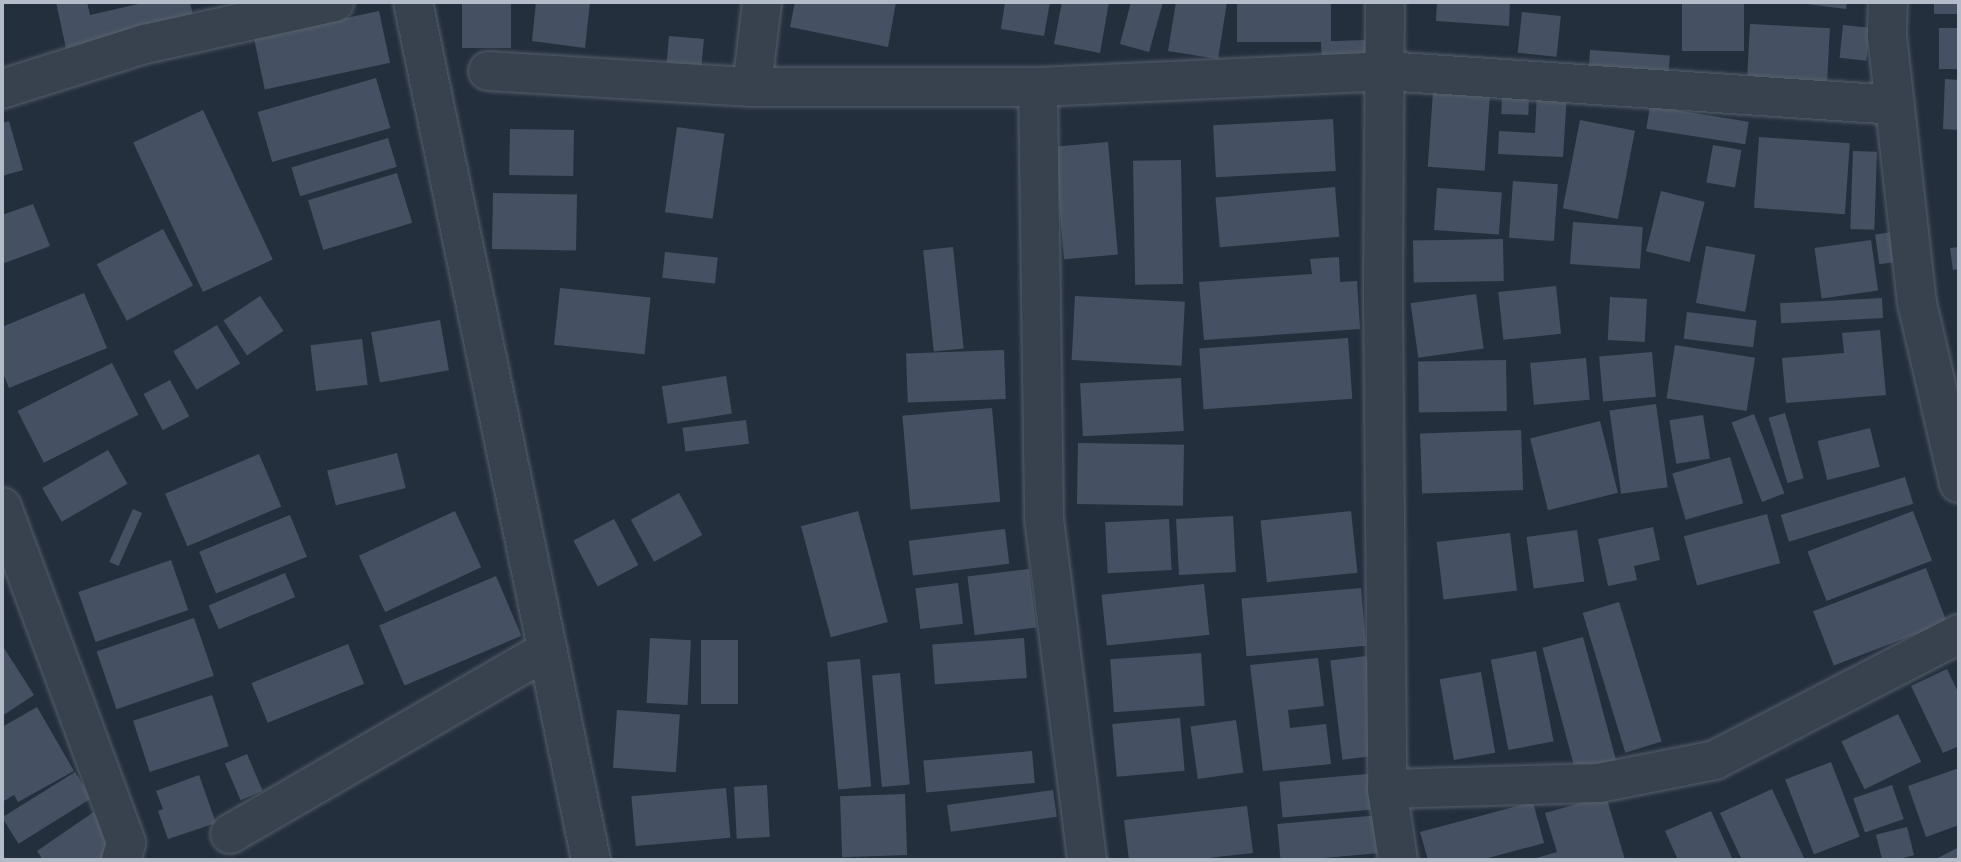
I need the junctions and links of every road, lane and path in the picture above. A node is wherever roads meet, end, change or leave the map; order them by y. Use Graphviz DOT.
graph roads {
  1 [pos="334,2"];
  2 [pos="413,2"];
  3 [pos="762,2"];
  4 [pos="1385,2"];
  5 [pos="1888,2"];
  6 [pos="488,71"];
  7 [pos="1385,71"];
  8 [pos="752,87"];
  9 [pos="1038,87"];
  10 [pos="2,89"];
  11 [pos="1895,104"];
  12 [pos="1959,483"];
  13 [pos="2,507"];
  14 [pos="1959,634"];
  15 [pos="548,650"];
  16 [pos="1387,789"];
  17 [pos="230,834"];
  18 [pos="121,860"];
  19 [pos="591,860"];
  20 [pos="1087,860"];
  21 [pos="1398,860"];
  1 -- 10 [label="street"];
  2 -- 15 [label="street"];
  3 -- 8 [label="street"];
  4 -- 7 [label="street"];
  5 -- 11 [label="street"];
  6 -- 8 [label="street"];
  7 -- 9 [label="street"];
  7 -- 11 [label="street"];
  7 -- 16 [label="street"];
  8 -- 9 [label="street"];
  9 -- 20 [label="street"];
  11 -- 12 [label="street"];
  13 -- 18 [label="street"];
  14 -- 16 [label="street"];
  15 -- 17 [label="street"];
  15 -- 19 [label="street"];
  16 -- 21 [label="street"];
}
